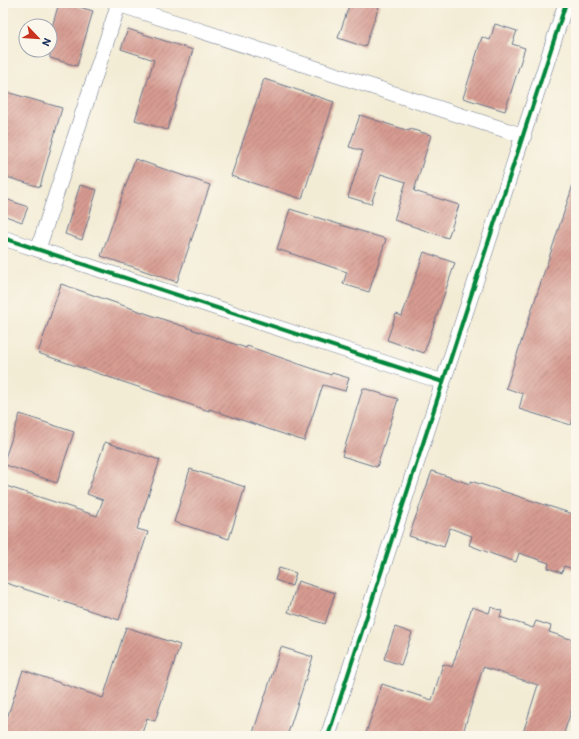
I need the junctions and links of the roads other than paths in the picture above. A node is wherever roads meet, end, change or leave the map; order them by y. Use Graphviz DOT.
graph roads {
  1 [pos="118,3"];
  2 [pos="566,3"];
  3 [pos="524,136"];
  4 [pos="3,238"];
  5 [pos="38,249"];
  6 [pos="442,382"];
  7 [pos="328,736"];
  1 -- 3 [label="street"];
  1 -- 5 [label="street"];
  2 -- 3 [label="street"];
  3 -- 6 [label="street"];
  4 -- 5 [label="street"];
  5 -- 6 [label="street"];
  6 -- 7 [label="street"];
}
